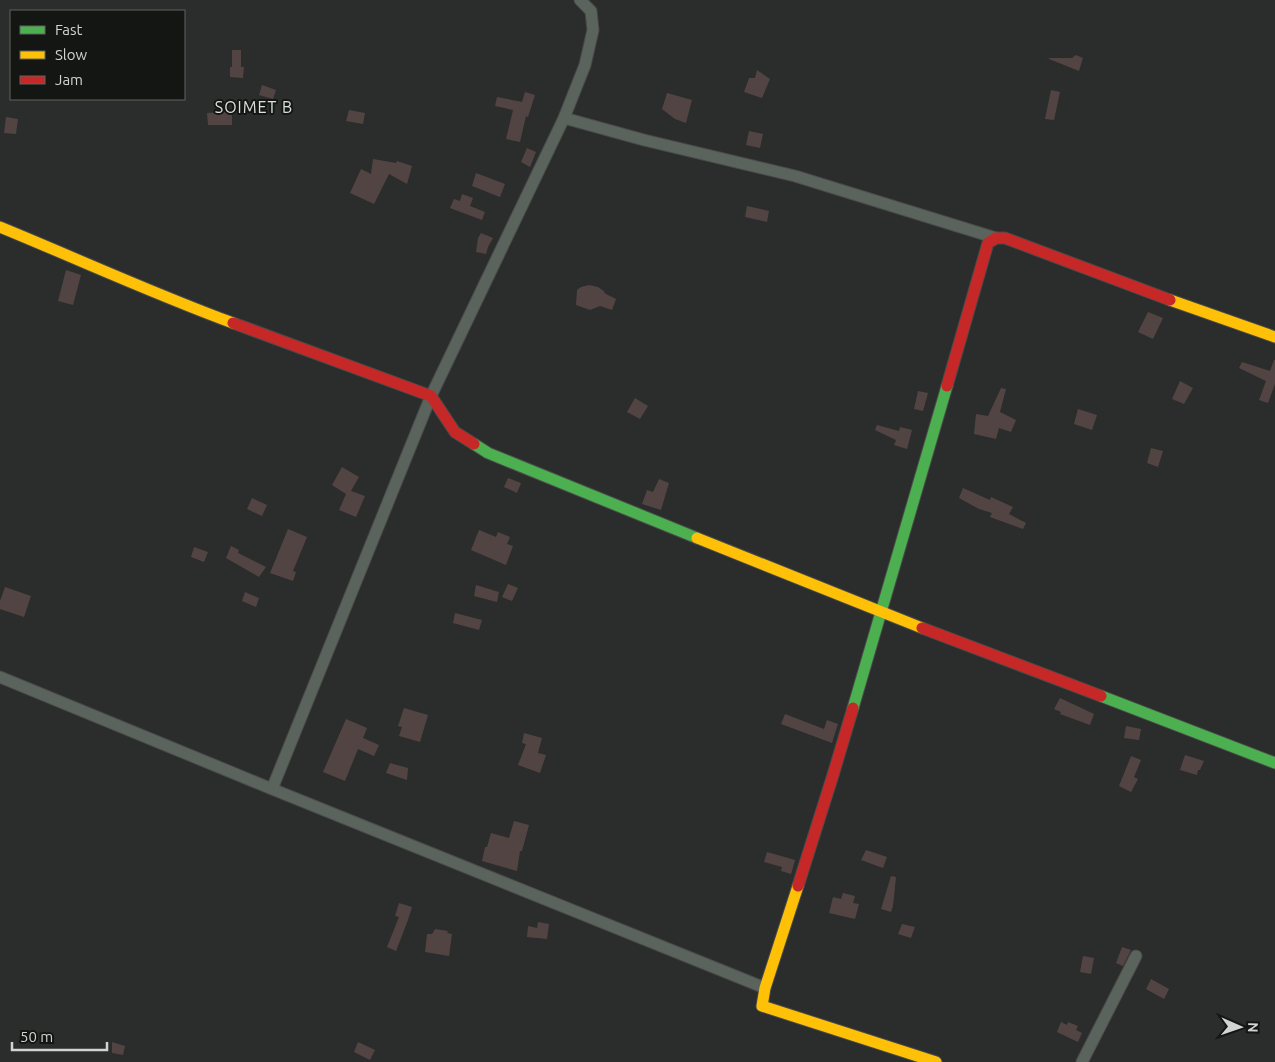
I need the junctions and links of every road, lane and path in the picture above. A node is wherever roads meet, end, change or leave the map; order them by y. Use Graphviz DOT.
graph roads {
  1 [pos="580,0"];
  2 [pos="564,118"];
  3 [pos="0,228"];
  4 [pos="996,238"];
  5 [pos="1275,337"];
  6 [pos="431,396"];
  7 [pos="880,612"];
  8 [pos="0,677"];
  9 [pos="1275,764"];
  10 [pos="272,789"];
  11 [pos="1136,956"];
  12 [pos="764,988"];
  13 [pos="936,1062"];
  14 [pos="1082,1062"];
  1 -- 2 [label="street"];
  2 -- 4 [label="street"];
  2 -- 6 [label="street"];
  3 -- 6 [label="street"];
  4 -- 5 [label="street"];
  4 -- 7 [label="street"];
  6 -- 7 [label="street"];
  6 -- 10 [label="street"];
  7 -- 9 [label="street"];
  7 -- 12 [label="street"];
  8 -- 10 [label="street"];
  10 -- 12 [label="street"];
  11 -- 14 [label="street"];
  12 -- 13 [label="street"];
}
